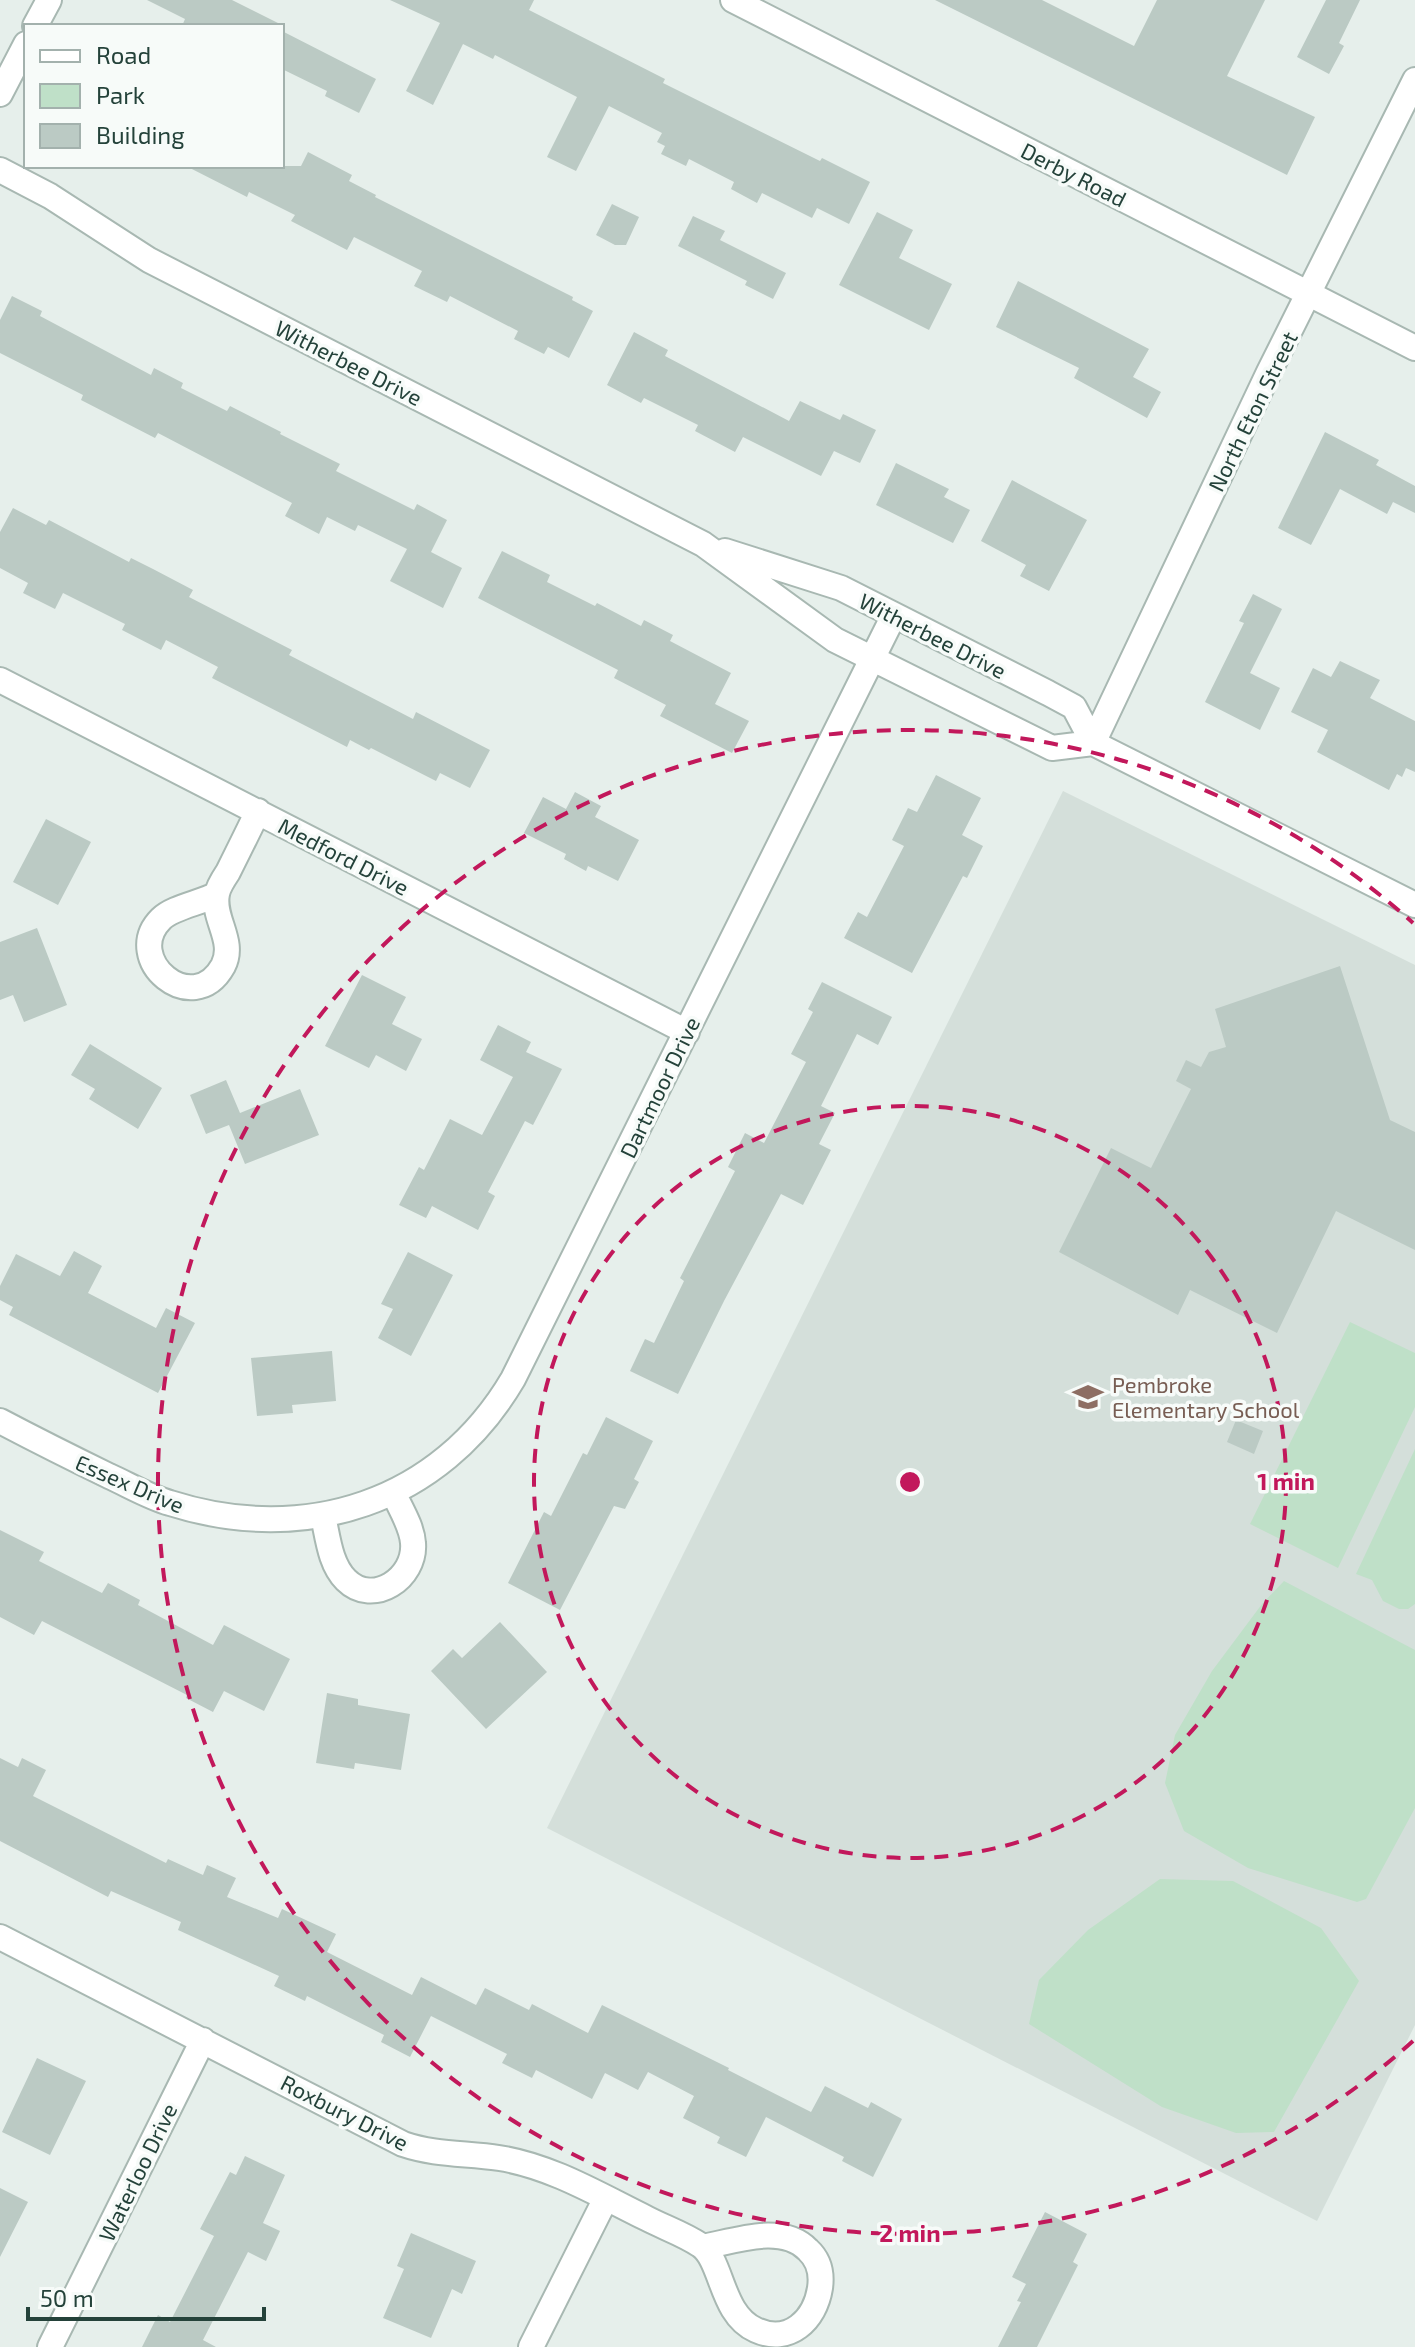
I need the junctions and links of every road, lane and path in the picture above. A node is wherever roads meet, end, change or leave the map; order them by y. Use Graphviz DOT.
graph roads {
  1 [pos="49,0"];
  2 [pos="733,0"];
  3 [pos="36,24"];
  4 [pos="24,48"];
  5 [pos="1415,80"];
  6 [pos="0,94"];
  7 [pos="0,170"];
  8 [pos="1309,294"];
  9 [pos="1415,348"];
  10 [pos="703,544"];
  11 [pos="894,615"];
  12 [pos="872,659"];
  13 [pos="0,680"];
  14 [pos="1093,743"];
  15 [pos="258,811"];
  16 [pos="217,894"];
  17 [pos="1415,905"];
  18 [pos="687,1032"];
  19 [pos="0,1421"];
  20 [pos="393,1492"];
  21 [pos="363,1506"];
  22 [pos="323,1516"];
  23 [pos="0,1937"];
  24 [pos="203,2040"];
  25 [pos="606,2198"];
  26 [pos="703,2247"];
  27 [pos="50,2347"];
  28 [pos="531,2347"];
  1 -- 3 [label="street"];
  2 -- 8 [label="street, Derby Road"];
  4 -- 6 [label="street"];
  5 -- 8 [label="street, North Eton Street"];
  7 -- 10 [label="street, Witherbee Drive"];
  8 -- 9 [label="street, Derby Road"];
  8 -- 14 [label="street, North Eton Street"];
  10 -- 11 [label="street, Witherbee Drive"];
  10 -- 12 [label="street, Witherbee Drive"];
  11 -- 12 [label="street, Dartmoor Drive"];
  11 -- 14 [label="street, Witherbee Drive"];
  12 -- 14 [label="street, Witherbee Drive"];
  12 -- 18 [label="street, Dartmoor Drive"];
  13 -- 15 [label="street, Medford Drive"];
  14 -- 17 [label="street"];
  15 -- 16 [label="street"];
  15 -- 18 [label="street, Medford Drive"];
  18 -- 20 [label="street, Dartmoor Drive"];
  19 -- 22 [label="street, Essex Drive"];
  20 -- 21 [label="street, Dartmoor Drive"];
  20 -- 22 [label="street"];
  21 -- 22 [label="street, Essex Drive"];
  23 -- 24 [label="street, Roxbury Drive"];
  24 -- 25 [label="street, Roxbury Drive"];
  24 -- 27 [label="street, Waterloo Drive"];
  25 -- 26 [label="street, Roxbury Drive"];
  25 -- 28 [label="street"];
  26 -- 26 [label="street"];
}
